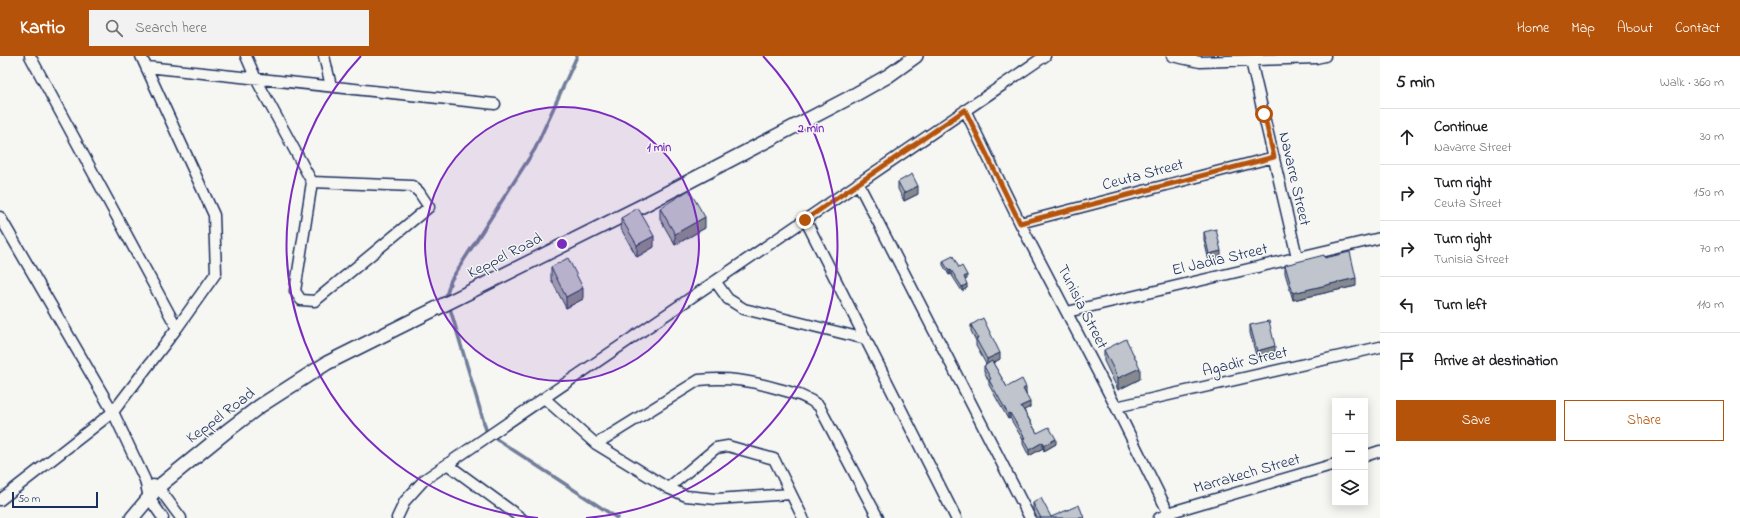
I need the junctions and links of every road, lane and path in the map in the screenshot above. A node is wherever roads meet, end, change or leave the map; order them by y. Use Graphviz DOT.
graph roads {
  1 [pos="30,56"];
  2 [pos="141,56"];
  3 [pos="246,56"];
  4 [pos="324,56"];
  5 [pos="916,56"];
  6 [pos="1045,56"];
  7 [pos="1172,56"];
  8 [pos="1325,56"];
  9 [pos="1251,61"];
  10 [pos="147,67"];
  11 [pos="256,79"];
  12 [pos="331,86"];
  13 [pos="495,104"];
  14 [pos="965,110"];
  15 [pos="1274,157"];
  16 [pos="312,182"];
  17 [pos="858,183"];
  18 [pos="0,217"];
  19 [pos="805,220"];
  20 [pos="1020,223"];
  21 [pos="1380,238"];
  22 [pos="1297,257"];
  23 [pos="715,281"];
  24 [pos="1067,312"];
  25 [pos="177,328"];
  26 [pos="866,340"];
  27 [pos="1380,347"];
  28 [pos="544,398"];
  29 [pos="1116,407"];
  30 [pos="113,412"];
  31 [pos="596,444"];
  32 [pos="1380,451"];
  33 [pos="1368,455"];
  34 [pos="447,464"];
  35 [pos="1332,465"];
  36 [pos="145,480"];
  37 [pos="158,487"];
  38 [pos="668,488"];
  39 [pos="791,494"];
  40 [pos="149,498"];
  41 [pos="0,500"];
  42 [pos="1166,516"];
  43 [pos="132,518"];
  44 [pos="163,518"];
  45 [pos="181,518"];
  46 [pos="397,518"];
  47 [pos="521,518"];
  48 [pos="803,518"];
  49 [pos="878,518"];
  50 [pos="956,518"];
  51 [pos="1030,518"];
  1 -- 25 [label="street"];
  2 -- 10 [label="street"];
  3 -- 11 [label="street"];
  4 -- 12 [label="street"];
  5 -- 37 [label="street, Keppel Road"];
  6 -- 14 [label="street"];
  7 -- 9 [label="street"];
  8 -- 9 [label="street"];
  9 -- 15 [label="street, Navarre Street"];
  10 -- 11 [label="street"];
  10 -- 25 [label="street"];
  11 -- 12 [label="street"];
  11 -- 16 [label="street"];
  12 -- 13 [label="street"];
  14 -- 17 [label="street"];
  14 -- 20 [label="street, Tunisia Street"];
  15 -- 20 [label="street, Ceuta Street"];
  15 -- 22 [label="street, Navarre Street"];
  16 -- 16 [label="street"];
  17 -- 19 [label="street"];
  17 -- 51 [label="street"];
  18 -- 30 [label="street"];
  19 -- 23 [label="street"];
  19 -- 26 [label="street"];
  20 -- 24 [label="street, Tunisia Street"];
  21 -- 22 [label="street, El Jadia Street"];
  22 -- 24 [label="street, El Jadia Street"];
  23 -- 26 [label="street"];
  23 -- 28 [label="street"];
  24 -- 29 [label="street, Tunisia Street"];
  25 -- 30 [label="street"];
  26 -- 50 [label="street"];
  27 -- 29 [label="street, Agadir Street"];
  28 -- 31 [label="street"];
  28 -- 34 [label="street"];
  29 -- 42 [label="street, Tunisia Street"];
  30 -- 36 [label="street"];
  30 -- 41 [label="street"];
  31 -- 38 [label="street"];
  31 -- 49 [label="street"];
  32 -- 33 [label="street"];
  34 -- 46 [label="street"];
  34 -- 47 [label="street"];
  35 -- 42 [label="street, Marrakech Street"];
  36 -- 37 [label="street"];
  36 -- 40 [label="street"];
  37 -- 40 [label="street, Keppel Road"];
  37 -- 45 [label="street"];
  38 -- 39 [label="street"];
  38 -- 39 [label="street"];
  39 -- 48 [label="street"];
  40 -- 43 [label="street, Keppel Road"];
  40 -- 44 [label="street"];
}
